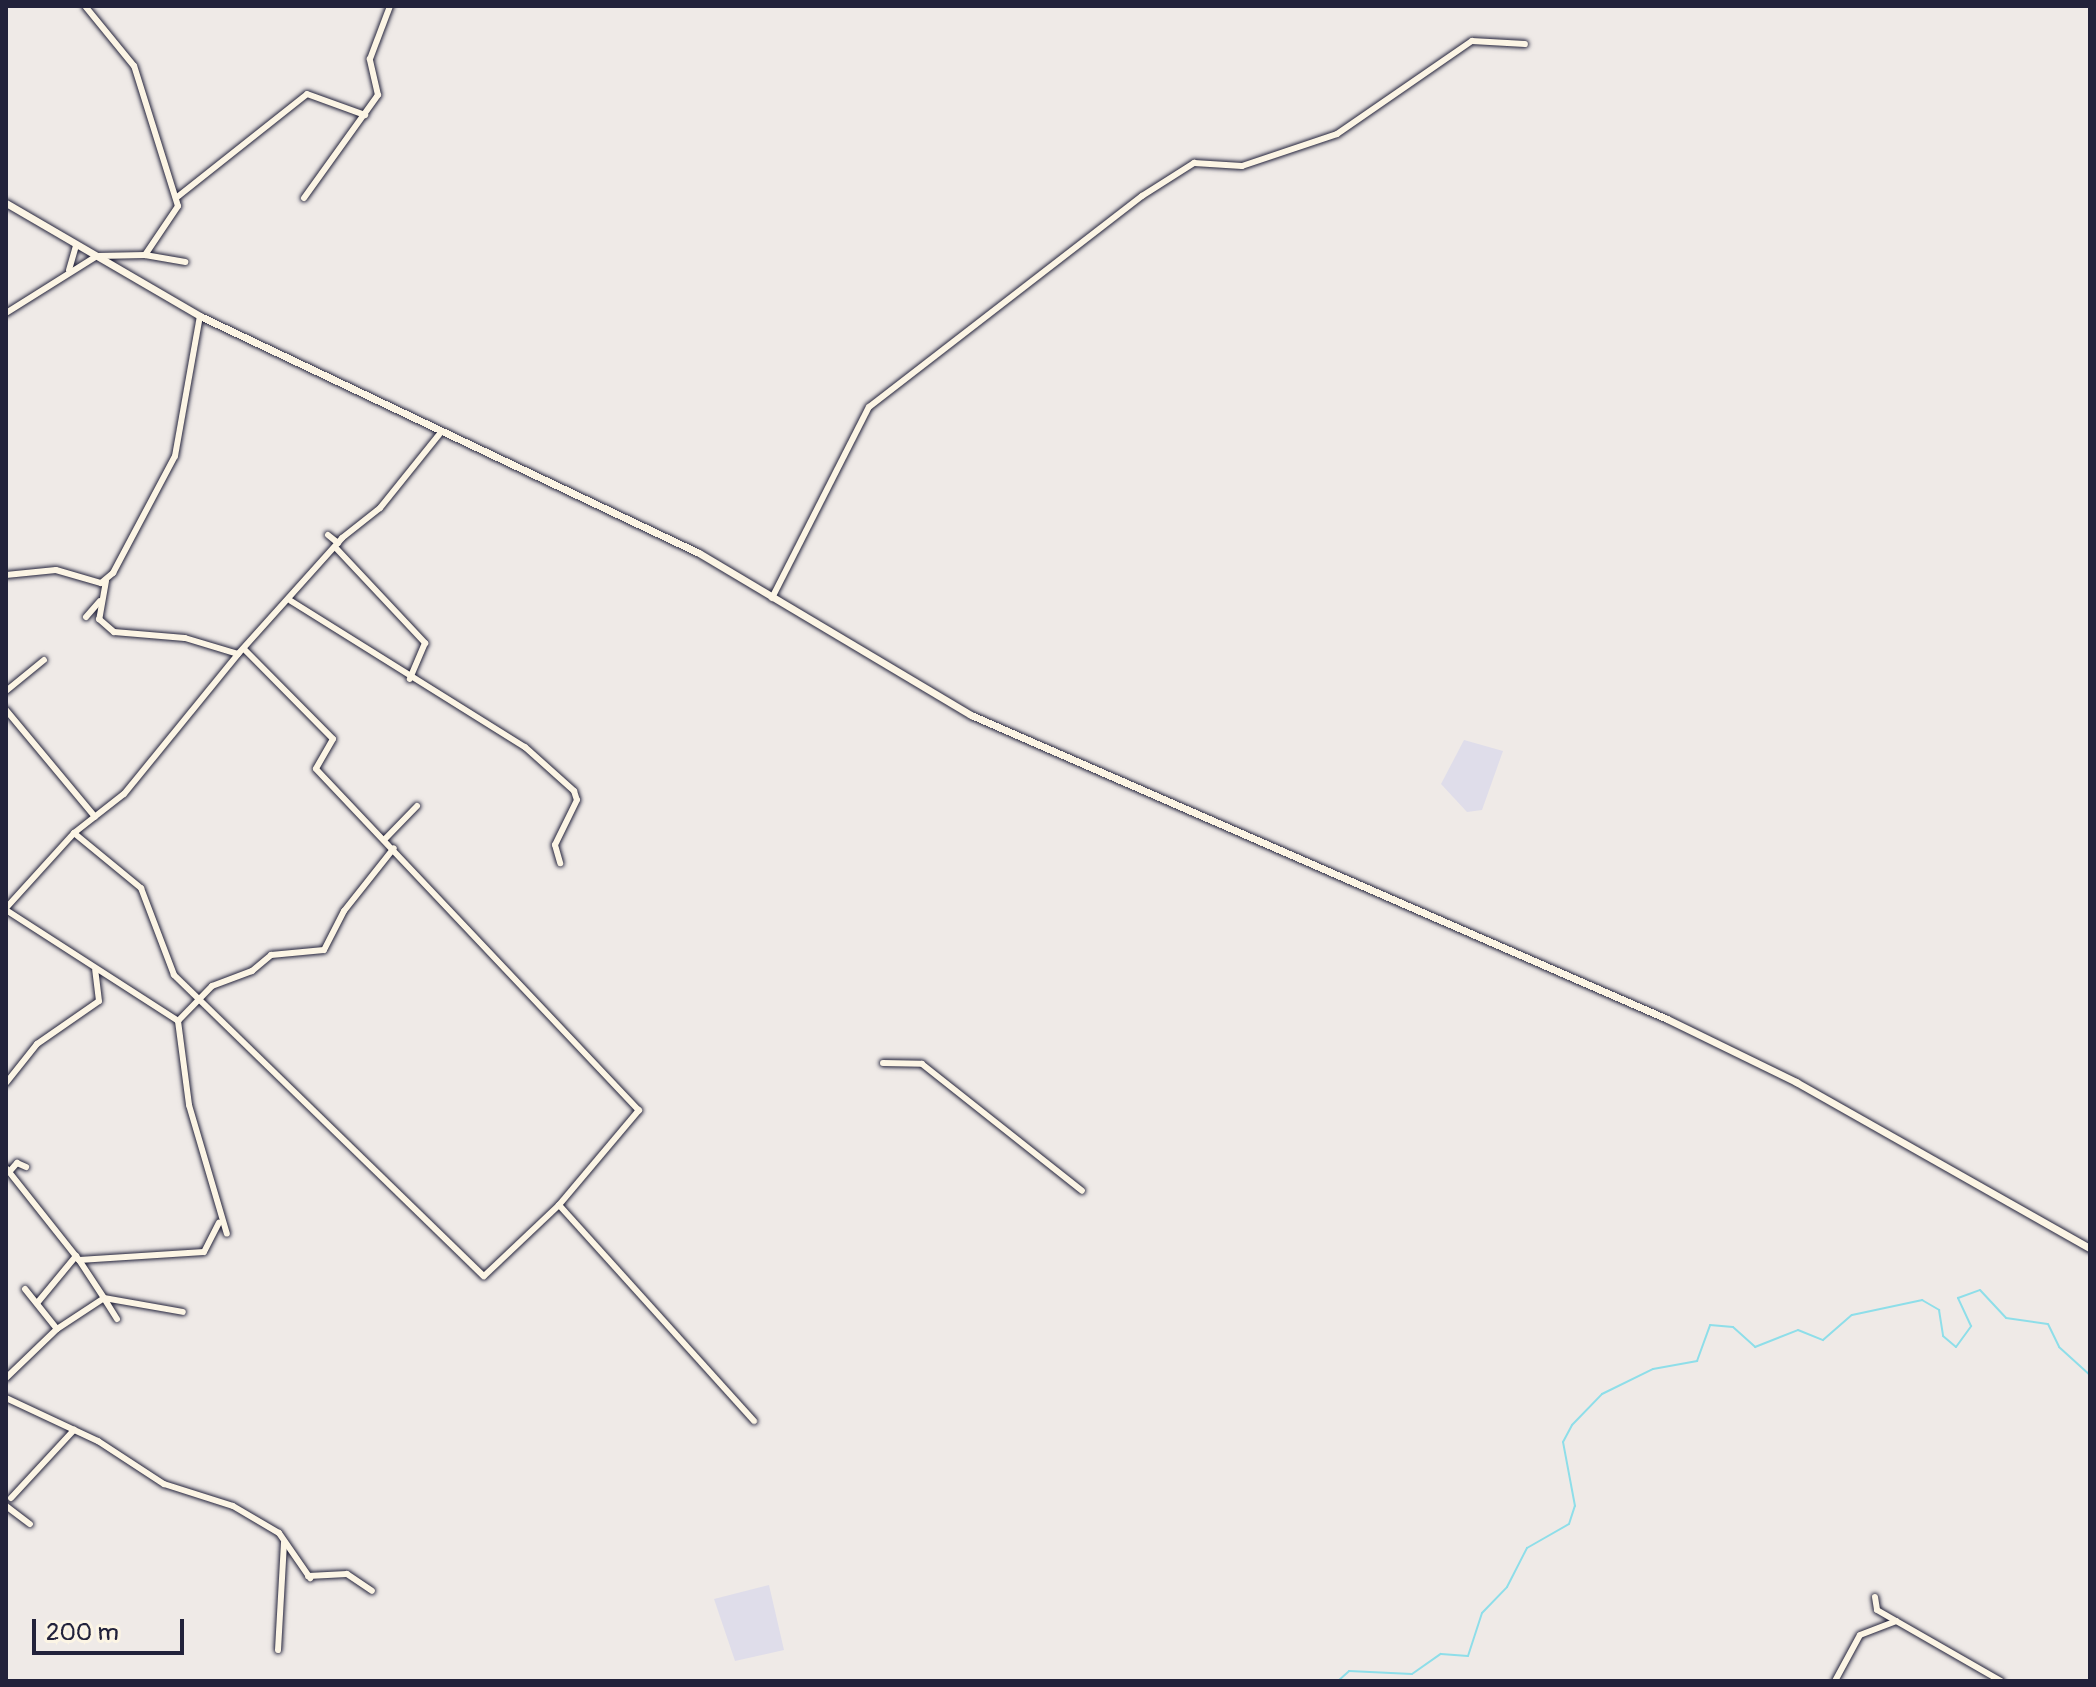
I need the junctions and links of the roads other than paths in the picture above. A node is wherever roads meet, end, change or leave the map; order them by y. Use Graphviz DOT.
graph roads {
  1 [pos="85,6"];
  2 [pos="390,6"];
  3 [pos="1525,44"];
  4 [pos="365,115"];
  5 [pos="176,198"];
  6 [pos="304,198"];
  7 [pos="6,203"];
  8 [pos="76,245"];
  9 [pos="145,255"];
  10 [pos="97,256"];
  11 [pos="185,262"];
  12 [pos="69,270"];
  13 [pos="6,313"];
  14 [pos="200,316"];
  15 [pos="441,432"];
  16 [pos="328,535"];
  17 [pos="336,545"];
  18 [pos="6,575"];
  19 [pos="106,581"];
  20 [pos="772,598"];
  21 [pos="100,601"];
  22 [pos="291,601"];
  23 [pos="86,617"];
  24 [pos="241,652"];
  25 [pos="44,660"];
  26 [pos="410,679"];
  27 [pos="6,691"];
  28 [pos="6,710"];
  29 [pos="417,806"];
  30 [pos="95,817"];
  31 [pos="74,833"];
  32 [pos="385,839"];
  33 [pos="394,848"];
  34 [pos="560,863"];
  35 [pos="6,909"];
  36 [pos="95,970"];
  37 [pos="198,998"];
  38 [pos="178,1021"];
  39 [pos="883,1063"];
  40 [pos="6,1083"];
  41 [pos="26,1167"];
  42 [pos="8,1170"];
  43 [pos="1082,1191"];
  44 [pos="559,1205"];
  45 [pos="219,1223"];
  46 [pos="227,1234"];
  47 [pos="2090,1248"];
  48 [pos="77,1258"];
  49 [pos="25,1289"];
  50 [pos="104,1298"];
  51 [pos="38,1302"];
  52 [pos="183,1312"];
  53 [pos="117,1319"];
  54 [pos="57,1329"];
  55 [pos="6,1378"];
  56 [pos="7,1400"];
  57 [pos="754,1421"];
  58 [pos="74,1430"];
  59 [pos="11,1498"];
  60 [pos="6,1506"];
  61 [pos="30,1524"];
  62 [pos="284,1542"];
  63 [pos="372,1591"];
  64 [pos="1875,1597"];
  65 [pos="1896,1621"];
  66 [pos="278,1650"];
  67 [pos="1835,1681"];
  68 [pos="2001,1681"];
  1 -- 5 [label="street"];
  2 -- 4 [label="street"];
  3 -- 20 [label="street"];
  4 -- 5 [label="street"];
  4 -- 6 [label="street"];
  5 -- 9 [label="street"];
  7 -- 8 [label="main road"];
  8 -- 10 [label="main road"];
  8 -- 12 [label="street"];
  9 -- 10 [label="street"];
  9 -- 11 [label="street"];
  10 -- 12 [label="street"];
  10 -- 14 [label="main road"];
  12 -- 13 [label="street"];
  14 -- 15 [label="main road"];
  14 -- 19 [label="street"];
  15 -- 17 [label="street"];
  15 -- 20 [label="main road"];
  16 -- 17 [label="street"];
  17 -- 22 [label="street"];
  17 -- 26 [label="street"];
  18 -- 19 [label="street"];
  19 -- 21 [label="street"];
  20 -- 47 [label="main road"];
  21 -- 23 [label="street"];
  21 -- 24 [label="street"];
  22 -- 24 [label="street"];
  22 -- 26 [label="street"];
  24 -- 30 [label="street"];
  24 -- 32 [label="street"];
  25 -- 27 [label="street"];
  26 -- 34 [label="street"];
  28 -- 30 [label="street"];
  29 -- 32 [label="street"];
  30 -- 31 [label="street"];
  31 -- 35 [label="street"];
  31 -- 37 [label="street"];
  32 -- 33 [label="street"];
  33 -- 37 [label="street"];
  33 -- 44 [label="street"];
  35 -- 36 [label="street"];
  36 -- 38 [label="street"];
  36 -- 40 [label="street"];
  37 -- 38 [label="street"];
  37 -- 44 [label="street"];
  38 -- 45 [label="street"];
  39 -- 43 [label="street"];
  41 -- 42 [label="street"];
  42 -- 48 [label="street"];
  44 -- 57 [label="street"];
  45 -- 46 [label="street"];
  45 -- 48 [label="street"];
  48 -- 50 [label="street"];
  48 -- 51 [label="street"];
  49 -- 51 [label="street"];
  50 -- 52 [label="street"];
  50 -- 53 [label="street"];
  50 -- 54 [label="street"];
  51 -- 54 [label="street"];
  54 -- 55 [label="street"];
  56 -- 58 [label="street"];
  58 -- 59 [label="street"];
  58 -- 62 [label="street"];
  60 -- 61 [label="street"];
  62 -- 63 [label="street"];
  62 -- 66 [label="street"];
  64 -- 65 [label="street"];
  65 -- 67 [label="street"];
  65 -- 68 [label="street"];
}
